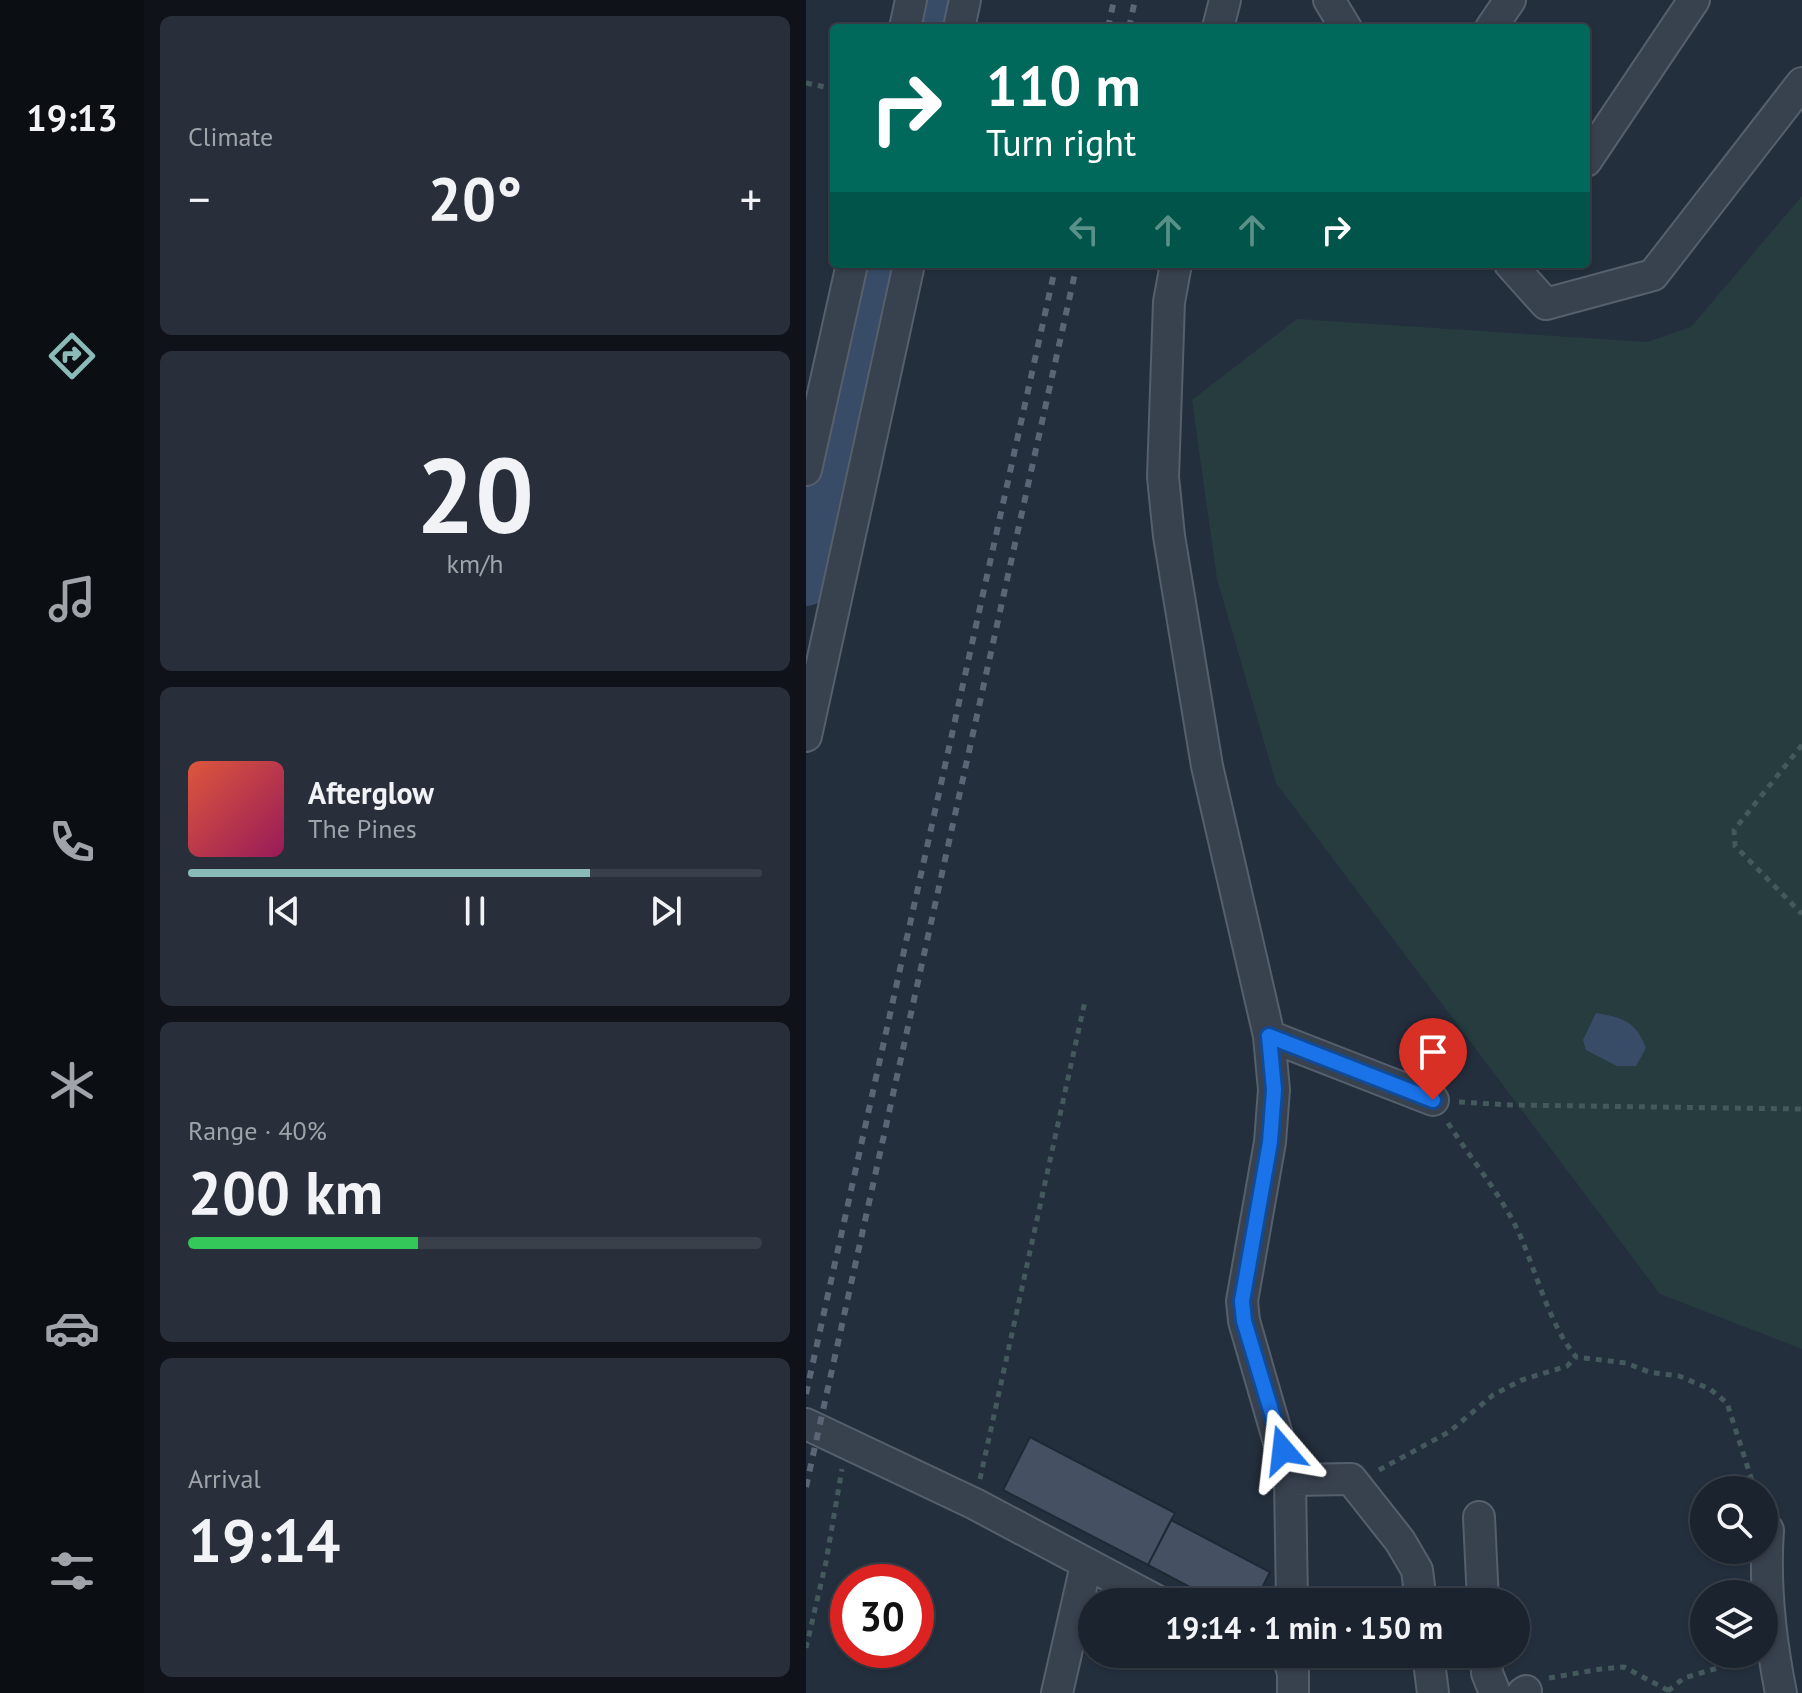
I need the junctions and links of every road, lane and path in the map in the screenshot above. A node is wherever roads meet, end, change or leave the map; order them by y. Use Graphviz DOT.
graph roads {
  1 [pos="911,0"];
  2 [pos="965,0"];
  3 [pos="1225,0"];
  4 [pos="1329,0"];
  5 [pos="1510,0"];
  6 [pos="1694,0"];
  7 [pos="906,24"];
  8 [pos="960,24"];
  9 [pos="1219,24"];
  10 [pos="1344,24"];
  11 [pos="1494,24"];
  12 [pos="806,83"];
  13 [pos="1802,83"];
  14 [pos="830,88"];
  15 [pos="1590,155"];
  16 [pos="851,268"];
  17 [pos="908,268"];
  18 [pos="1175,268"];
  19 [pos="1514,268"];
  20 [pos="806,470"];
  21 [pos="806,736"];
  22 [pos="1802,745"];
  23 [pos="1802,914"];
  24 [pos="1085,1001"];
  25 [pos="1269,1036"];
  26 [pos="1433,1100"];
  27 [pos="1802,1109"];
  28 [pos="1576,1357"];
  29 [pos="806,1424"];
  30 [pos="847,1442"];
  31 [pos="1750,1476"];
  32 [pos="1351,1479"];
  33 [pos="1290,1480"];
  34 [pos="975,1504"];
  35 [pos="1479,1517"];
  36 [pos="1086,1565"];
  37 [pos="1131,1588"];
  38 [pos="1292,1588"];
  39 [pos="1419,1588"];
  40 [pos="1482,1588"];
  41 [pos="806,1648"];
  42 [pos="1291,1668"];
  43 [pos="1430,1668"];
  44 [pos="1487,1668"];
  45 [pos="1713,1668"];
  46 [pos="1776,1668"];
  47 [pos="1524,1692"];
  48 [pos="1670,1692"];
  49 [pos="1057,1693"];
  50 [pos="1293,1693"];
  51 [pos="1433,1693"];
  52 [pos="1495,1693"];
  53 [pos="1781,1693"];
  1 -- 7 [label="street"];
  2 -- 8 [label="street"];
  3 -- 9 [label="street"];
  4 -- 10 [label="street"];
  5 -- 11 [label="street"];
  6 -- 15 [label="street"];
  12 -- 14 [label="path"];
  13 -- 19 [label="street"];
  16 -- 20 [label="street"];
  17 -- 21 [label="street"];
  18 -- 25 [label="street"];
  22 -- 23 [label="path"];
  24 -- 34 [label="path"];
  25 -- 26 [label="street"];
  25 -- 33 [label="street"];
  26 -- 27 [label="path"];
  26 -- 28 [label="path"];
  28 -- 31 [label="path"];
  28 -- 32 [label="path"];
  29 -- 30 [label="street"];
  30 -- 34 [label="street"];
  30 -- 41 [label="path"];
  32 -- 33 [label="street"];
  32 -- 39 [label="street"];
  33 -- 38 [label="street"];
  34 -- 36 [label="street"];
  35 -- 40 [label="street"];
  36 -- 37 [label="street"];
  36 -- 49 [label="street"];
  42 -- 50 [label="street"];
  43 -- 51 [label="street"];
  44 -- 52 [label="street"];
  45 -- 48 [label="path"];
  46 -- 53 [label="street"];
  47 -- 48 [label="path"];
}
